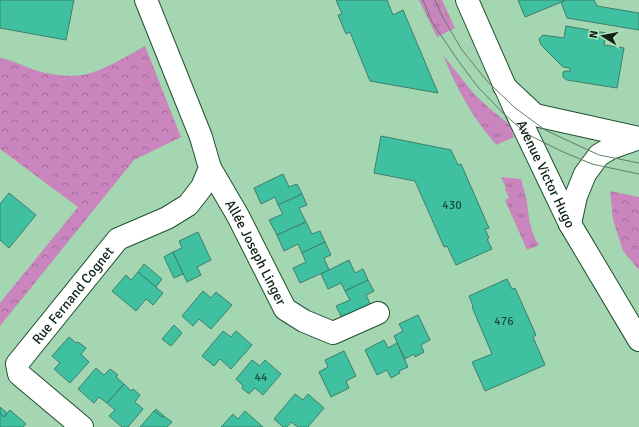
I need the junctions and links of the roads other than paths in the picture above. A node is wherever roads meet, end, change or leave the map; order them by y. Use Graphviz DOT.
graph roads {
  1 [pos="146,0"];
  2 [pos="466,0"];
  3 [pos="504,86"];
  4 [pos="639,138"];
  5 [pos="210,168"];
  6 [pos="570,224"];
  7 [pos="378,313"];
  8 [pos="639,340"];
  9 [pos="0,359"];
  10 [pos="19,374"];
  11 [pos="82,427"];
  1 -- 5 [label="street"];
  2 -- 3 [label="street, Avenue Victor Hugo"];
  3 -- 4 [label="street"];
  3 -- 6 [label="street, Avenue Victor Hugo"];
  4 -- 6 [label="street"];
  5 -- 7 [label="street, Allée Joseph Linger"];
  5 -- 10 [label="street, Rue Fernand Cognet"];
  6 -- 8 [label="street, Avenue Victor Hugo"];
  9 -- 10 [label="street"];
  10 -- 11 [label="street"];
}
